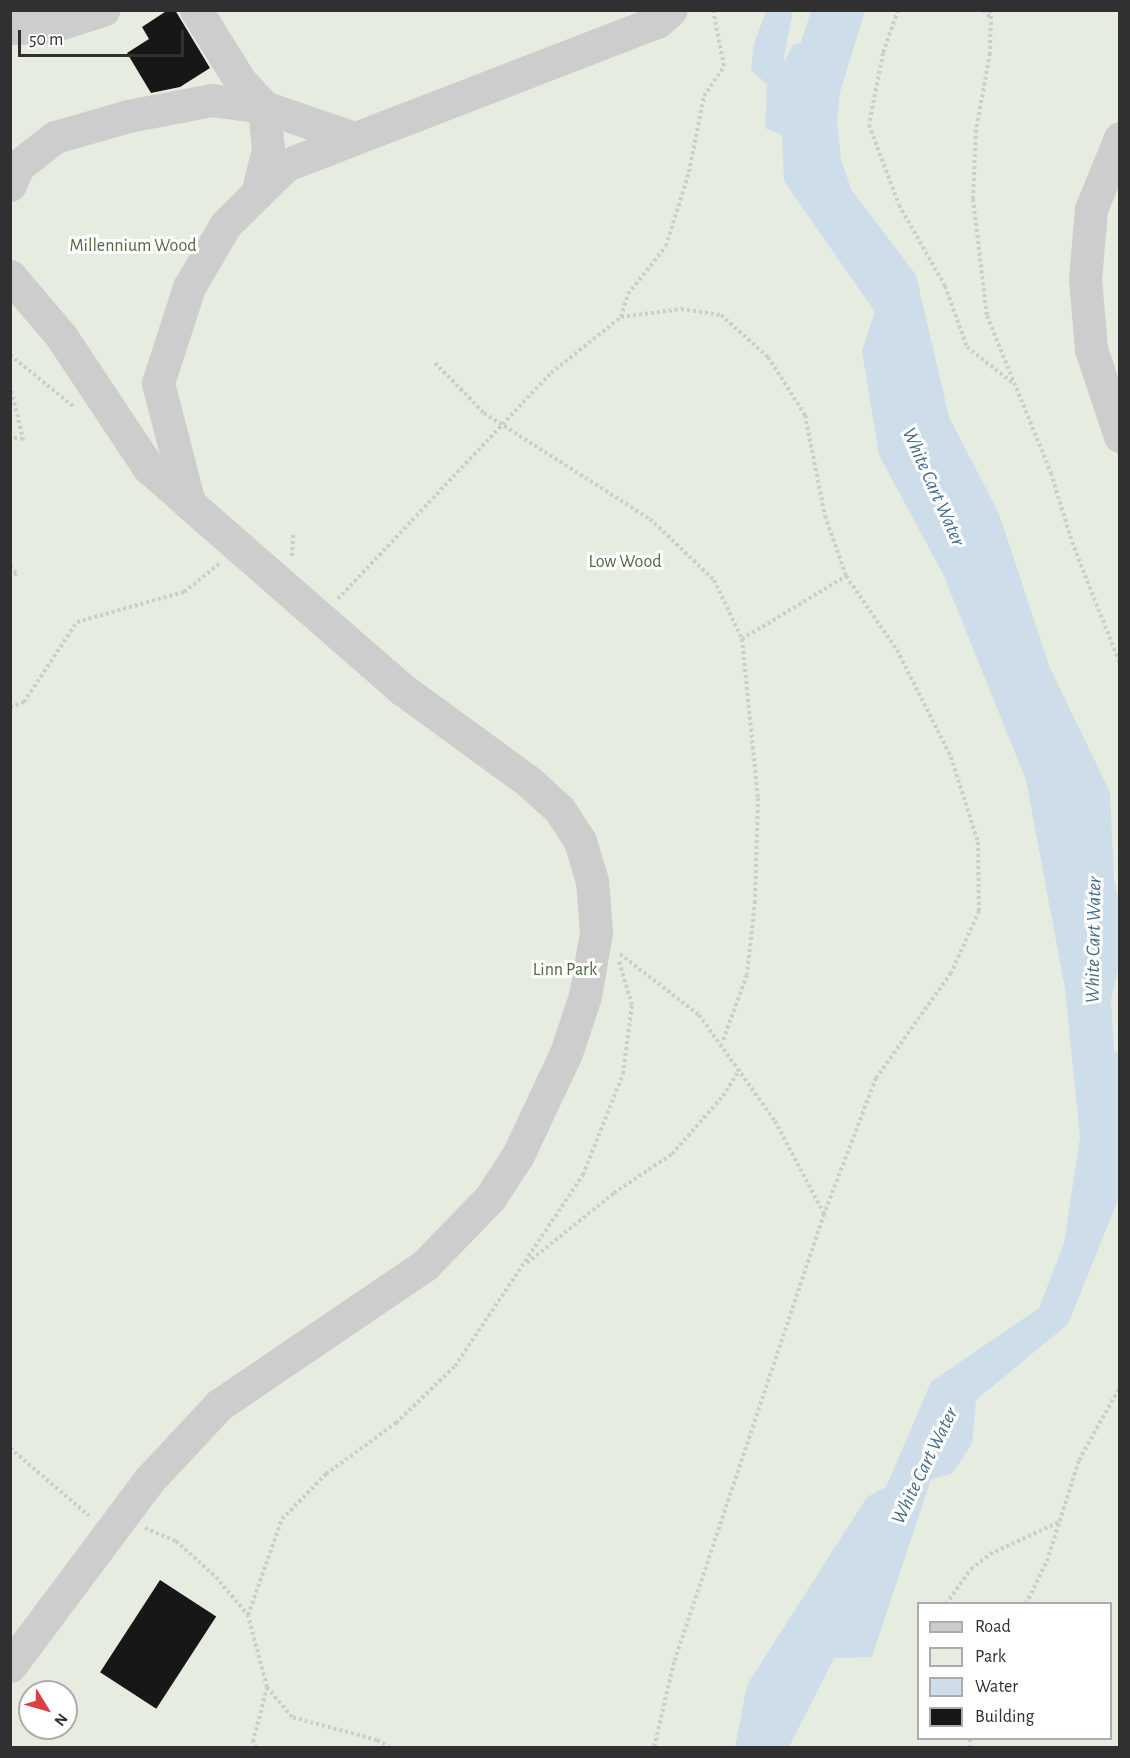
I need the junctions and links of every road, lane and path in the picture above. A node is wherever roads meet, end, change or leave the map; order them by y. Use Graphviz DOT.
graph roads {
  1 [pos="103,10"];
  2 [pos="196,10"];
  3 [pos="670,10"];
  4 [pos="713,10"];
  5 [pos="898,10"];
  6 [pos="983,10"];
  7 [pos="991,10"];
  8 [pos="991,17"];
  9 [pos="10,28"];
  10 [pos="264,107"];
  11 [pos="354,138"];
  12 [pos="1119,138"];
  13 [pos="13,172"];
  14 [pos="257,194"];
  15 [pos="10,276"];
  16 [pos="621,317"];
  17 [pos="435,363"];
  18 [pos="10,385"];
  19 [pos="1015,385"];
  20 [pos="506,424"];
  21 [pos="1119,436"];
  22 [pos="10,437"];
  23 [pos="189,503"];
  24 [pos="238,548"];
  25 [pos="10,566"];
  26 [pos="846,576"];
  27 [pos="10,577"];
  28 [pos="319,620"];
  29 [pos="742,639"];
  30 [pos="1119,664"];
  31 [pos="10,707"];
  32 [pos="721,1044"];
  33 [pos="740,1069"];
  34 [pos="824,1214"];
  35 [pos="524,1266"];
  36 [pos="1119,1387"];
  37 [pos="10,1448"];
  38 [pos="1059,1521"];
  39 [pos="116,1526"];
  40 [pos="947,1602"];
  41 [pos="1027,1602"];
  42 [pos="248,1615"];
  43 [pos="10,1666"];
  44 [pos="267,1687"];
  45 [pos="256,1748"];
  46 [pos="390,1748"];
  47 [pos="654,1748"];
  1 -- 9 [label="lane"];
  2 -- 10 [label="lane"];
  3 -- 11 [label="lane"];
  4 -- 16 [label="path"];
  5 -- 19 [label="path"];
  6 -- 8 [label="path"];
  7 -- 8 [label="path"];
  8 -- 19 [label="path"];
  10 -- 11 [label="lane"];
  10 -- 13 [label="lane"];
  10 -- 14 [label="lane"];
  11 -- 14 [label="lane"];
  12 -- 21 [label="lane"];
  14 -- 23 [label="lane"];
  15 -- 23 [label="lane"];
  16 -- 20 [label="path"];
  16 -- 26 [label="path"];
  17 -- 20 [label="path"];
  18 -- 22 [label="path"];
  19 -- 30 [label="path"];
  20 -- 28 [label="path"];
  20 -- 29 [label="path"];
  23 -- 24 [label="lane"];
  24 -- 28 [label="lane"];
  24 -- 31 [label="path"];
  25 -- 27 [label="path"];
  26 -- 29 [label="path"];
  26 -- 34 [label="path"];
  28 -- 39 [label="lane"];
  29 -- 32 [label="path"];
  32 -- 33 [label="path"];
  32 -- 35 [label="path"];
  33 -- 34 [label="path"];
  33 -- 35 [label="path"];
  34 -- 47 [label="path"];
  35 -- 42 [label="path"];
  36 -- 38 [label="path"];
  37 -- 39 [label="path"];
  38 -- 40 [label="path"];
  38 -- 41 [label="path"];
  39 -- 42 [label="path"];
  39 -- 43 [label="lane"];
  42 -- 44 [label="path"];
  44 -- 45 [label="path"];
  44 -- 46 [label="path"];
}
